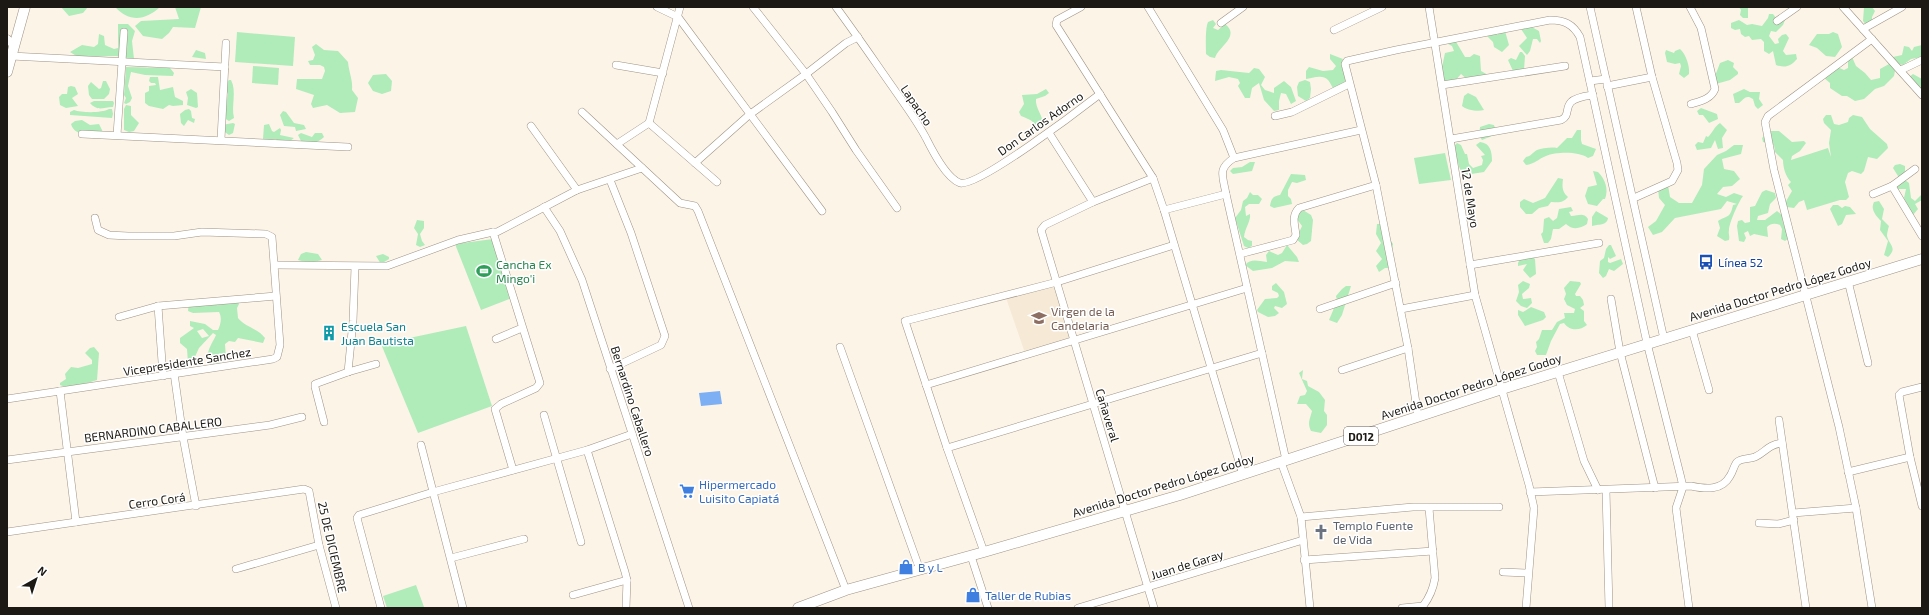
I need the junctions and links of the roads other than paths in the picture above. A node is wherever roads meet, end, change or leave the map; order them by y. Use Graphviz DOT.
graph roads {
  1 [pos="25,7"];
  2 [pos="657,7"];
  3 [pos="680,7"];
  4 [pos="753,7"];
  5 [pos="836,7"];
  6 [pos="1082,7"];
  7 [pos="1148,7"];
  8 [pos="1243,7"];
  9 [pos="1382,7"];
  10 [pos="1429,7"];
  11 [pos="1590,7"];
  12 [pos="1636,7"];
  13 [pos="1690,7"];
  14 [pos="1797,7"];
  15 [pos="1842,7"];
  16 [pos="1902,7"];
  17 [pos="678,17"];
  18 [pos="1776,21"];
  19 [pos="1221,23"];
  20 [pos="1863,29"];
  21 [pos="1334,30"];
  22 [pos="124,32"];
  23 [pos="858,36"];
  24 [pos="1872,39"];
  25 [pos="10,42"];
  26 [pos="1436,42"];
  27 [pos="226,43"];
  28 [pos="11,56"];
  29 [pos="1922,60"];
  30 [pos="122,61"];
  31 [pos="616,65"];
  32 [pos="1565,66"];
  33 [pos="225,67"];
  34 [pos="1901,70"];
  35 [pos="7,72"];
  36 [pos="663,73"];
  37 [pos="806,74"];
  38 [pos="1652,77"];
  39 [pos="1590,81"];
  40 [pos="1606,83"];
  41 [pos="1349,84"];
  42 [pos="1442,85"];
  43 [pos="1100,94"];
  44 [pos="1593,95"];
  45 [pos="1922,95"];
  46 [pos="1691,104"];
  47 [pos="582,112"];
  48 [pos="749,115"];
  49 [pos="1275,116"];
  50 [pos="649,123"];
  51 [pos="531,126"];
  52 [pos="1361,130"];
  53 [pos="1049,133"];
  54 [pos="82,134"];
  55 [pos="117,135"];
  56 [pos="221,139"];
  57 [pos="1451,139"];
  58 [pos="617,144"];
  59 [pos="348,146"];
  60 [pos="1234,158"];
  61 [pos="695,163"];
  62 [pos="642,168"];
  63 [pos="993,169"];
  64 [pos="1915,169"];
  65 [pos="1153,178"];
  66 [pos="610,180"];
  67 [pos="717,182"];
  68 [pos="1376,185"];
  69 [pos="1892,186"];
  70 [pos="577,190"];
  71 [pos="1226,194"];
  72 [pos="1873,194"];
  73 [pos="1634,198"];
  74 [pos="1093,202"];
  75 [pos="544,207"];
  76 [pos="897,208"];
  77 [pos="1164,210"];
  78 [pos="822,211"];
  79 [pos="95,218"];
  80 [pos="493,232"];
  81 [pos="1922,236"];
  82 [pos="1599,243"];
  83 [pos="1174,245"];
  84 [pos="1240,254"];
  85 [pos="1922,258"];
  86 [pos="275,264"];
  87 [pos="1470,265"];
  88 [pos="355,267"];
  89 [pos="1848,281"];
  90 [pos="1057,282"];
  91 [pos="1396,283"];
  92 [pos="1247,288"];
  93 [pos="1475,294"];
  94 [pos="1807,294"];
  95 [pos="276,296"];
  96 [pos="1611,299"];
  97 [pos="1191,304"];
  98 [pos="158,306"];
  99 [pos="1320,309"];
  100 [pos="1401,309"];
  101 [pos="119,317"];
  102 [pos="522,328"];
  103 [pos="1692,330"];
  104 [pos="1664,339"];
  105 [pos="496,340"];
  106 [pos="1074,340"];
  107 [pos="1647,343"];
  108 [pos="840,347"];
  109 [pos="1408,348"];
  110 [pos="1620,352"];
  111 [pos="1262,353"];
  112 [pos="1868,363"];
  113 [pos="376,364"];
  114 [pos="1211,368"];
  115 [pos="610,369"];
  116 [pos="1342,370"];
  117 [pos="348,372"];
  118 [pos="1558,372"];
  119 [pos="174,373"];
  120 [pos="163,376"];
  121 [pos="926,386"];
  122 [pos="1922,387"];
  123 [pos="1502,389"];
  124 [pos="1709,390"];
  125 [pos="60,391"];
  126 [pos="7,399"];
  127 [pos="1093,405"];
  128 [pos="544,415"];
  129 [pos="302,416"];
  130 [pos="1418,417"];
  131 [pos="1778,420"];
  132 [pos="324,422"];
  133 [pos="632,434"];
  134 [pos="183,437"];
  135 [pos="1782,443"];
  136 [pos="422,445"];
  137 [pos="947,448"];
  138 [pos="587,450"];
  139 [pos="68,451"];
  140 [pos="1910,457"];
  141 [pos="557,458"];
  142 [pos="7,460"];
  143 [pos="1283,461"];
  144 [pos="513,470"];
  145 [pos="1848,472"];
  146 [pos="1243,475"];
  147 [pos="1683,487"];
  148 [pos="1656,488"];
  149 [pos="1598,490"];
  150 [pos="1606,490"];
  151 [pos="310,491"];
  152 [pos="433,492"];
  153 [pos="1530,492"];
  154 [pos="196,506"];
  155 [pos="1922,506"];
  156 [pos="1499,507"];
  157 [pos="1429,508"];
  158 [pos="1856,508"];
  159 [pos="1125,510"];
  160 [pos="1301,517"];
  161 [pos="1793,517"];
  162 [pos="76,522"];
  163 [pos="1759,523"];
  164 [pos="7,532"];
  165 [pos="524,539"];
  166 [pos="1303,540"];
  167 [pos="581,542"];
  168 [pos="319,545"];
  169 [pos="1433,551"];
  170 [pos="984,552"];
  171 [pos="971,556"];
  172 [pos="452,558"];
  173 [pos="1304,560"];
  174 [pos="236,569"];
  175 [pos="920,570"];
  176 [pos="1503,572"];
  177 [pos="1528,573"];
  178 [pos="627,580"];
  179 [pos="1148,587"];
  180 [pos="846,590"];
  181 [pos="573,595"];
  182 [pos="819,604"];
  183 [pos="336,608"];
  184 [pos="381,608"];
  185 [pos="463,608"];
  186 [pos="626,608"];
  187 [pos="689,608"];
  188 [pos="798,608"];
  189 [pos="988,608"];
  190 [pos="1078,608"];
  191 [pos="1154,608"];
  192 [pos="1310,608"];
  193 [pos="1402,608"];
  194 [pos="1526,608"];
  195 [pos="1609,608"];
  196 [pos="1689,608"];
  197 [pos="1806,608"];
  198 [pos="1872,608"];
  1 -- 25 [label="main road"];
  2 -- 17 [label="street"];
  3 -- 17 [label="street"];
  4 -- 37 [label="street"];
  5 -- 23 [label="street, Lapacho"];
  6 -- 43 [label="street"];
  7 -- 60 [label="street"];
  8 -- 19 [label="street"];
  9 -- 21 [label="street"];
  10 -- 26 [label="street, 12 de Mayo"];
  11 -- 40 [label="street"];
  12 -- 38 [label="street"];
  13 -- 46 [label="street"];
  14 -- 18 [label="street"];
  15 -- 20 [label="street"];
  16 -- 20 [label="street"];
  17 -- 36 [label="street"];
  17 -- 48 [label="street"];
  20 -- 24 [label="street"];
  22 -- 30 [label="street"];
  23 -- 37 [label="street"];
  23 -- 63 [label="street, Lapacho"];
  24 -- 34 [label="street"];
  24 -- 94 [label="street"];
  25 -- 28 [label="main road"];
  26 -- 39 [label="street"];
  26 -- 41 [label="street"];
  26 -- 42 [label="street, 12 de Mayo"];
  27 -- 33 [label="street"];
  28 -- 30 [label="street"];
  28 -- 35 [label="main road"];
  29 -- 34 [label="street"];
  30 -- 33 [label="street"];
  30 -- 55 [label="street"];
  31 -- 36 [label="street"];
  32 -- 42 [label="street"];
  33 -- 56 [label="street"];
  34 -- 45 [label="street"];
  36 -- 50 [label="street"];
  37 -- 48 [label="street"];
  37 -- 76 [label="street"];
  38 -- 40 [label="street"];
  38 -- 73 [label="street"];
  39 -- 40 [label="street"];
  39 -- 44 [label="street"];
  40 -- 73 [label="street"];
  41 -- 49 [label="street"];
  41 -- 52 [label="street"];
  42 -- 57 [label="street, 12 de Mayo"];
  43 -- 53 [label="street, Don Carlos Adorno"];
  43 -- 65 [label="street"];
  44 -- 57 [label="street"];
  44 -- 107 [label="street"];
  47 -- 58 [label="street"];
  48 -- 61 [label="street"];
  48 -- 78 [label="street"];
  50 -- 58 [label="street"];
  50 -- 61 [label="street"];
  51 -- 70 [label="street"];
  52 -- 60 [label="street"];
  52 -- 68 [label="street"];
  53 -- 63 [label="street, Don Carlos Adorno"];
  53 -- 74 [label="street"];
  54 -- 55 [label="street"];
  55 -- 56 [label="street"];
  56 -- 59 [label="street"];
  57 -- 87 [label="street, 12 de Mayo"];
  58 -- 62 [label="street"];
  60 -- 71 [label="street"];
  61 -- 67 [label="street"];
  62 -- 66 [label="street"];
  62 -- 180 [label="street"];
  64 -- 69 [label="street"];
  65 -- 74 [label="street"];
  65 -- 77 [label="street"];
  66 -- 70 [label="street"];
  66 -- 115 [label="street"];
  68 -- 84 [label="street"];
  68 -- 91 [label="street"];
  69 -- 72 [label="street"];
  69 -- 81 [label="street"];
  70 -- 75 [label="street"];
  71 -- 77 [label="street"];
  71 -- 84 [label="street"];
  73 -- 104 [label="street"];
  74 -- 90 [label="street, Cañaveral"];
  75 -- 80 [label="street"];
  75 -- 115 [label="street, Bernardino Caballero"];
  77 -- 83 [label="street"];
  79 -- 86 [label="street, Vicepresidente Sanchez"];
  80 -- 88 [label="street"];
  80 -- 102 [label="street"];
  82 -- 87 [label="street"];
  83 -- 90 [label="street"];
  83 -- 97 [label="street"];
  84 -- 92 [label="street"];
  85 -- 89 [label="main road, Avenida Doctor Pedro López Godoy / D012"];
  86 -- 88 [label="street"];
  86 -- 95 [label="street, Vicepresidente Sanchez"];
  87 -- 93 [label="street, 12 de Mayo"];
  88 -- 117 [label="street"];
  89 -- 94 [label="main road, Avenida Doctor Pedro López Godoy / D012"];
  89 -- 112 [label="street"];
  90 -- 106 [label="street, Cañaveral"];
  90 -- 121 [label="street"];
  91 -- 99 [label="street"];
  91 -- 100 [label="street"];
  92 -- 97 [label="street"];
  92 -- 111 [label="street"];
  93 -- 100 [label="street"];
  93 -- 123 [label="street, 12 de Mayo"];
  94 -- 103 [label="main road, Avenida Doctor Pedro López Godoy / D012"];
  94 -- 145 [label="street"];
  95 -- 98 [label="street"];
  95 -- 119 [label="street, Vicepresidente Sanchez"];
  96 -- 110 [label="street"];
  97 -- 106 [label="street"];
  97 -- 114 [label="street"];
  98 -- 101 [label="street"];
  98 -- 120 [label="street"];
  100 -- 109 [label="street"];
  102 -- 105 [label="street"];
  102 -- 144 [label="street"];
  103 -- 104 [label="main road, Avenida Doctor Pedro López Godoy / D012"];
  103 -- 124 [label="street"];
  104 -- 107 [label="main road, Avenida Doctor Pedro López Godoy / D012"];
  106 -- 121 [label="street"];
  106 -- 127 [label="street, Cañaveral"];
  107 -- 110 [label="main road, Avenida Doctor Pedro López Godoy / D012"];
  107 -- 147 [label="street"];
  108 -- 175 [label="street"];
  109 -- 116 [label="street"];
  109 -- 130 [label="street"];
  110 -- 118 [label="main road, Avenida Doctor Pedro López Godoy / D012"];
  110 -- 148 [label="street"];
  111 -- 114 [label="street"];
  111 -- 143 [label="street"];
  113 -- 117 [label="street"];
  114 -- 127 [label="street"];
  114 -- 146 [label="street"];
  115 -- 133 [label="street, Bernardino Caballero"];
  117 -- 132 [label="street"];
  118 -- 123 [label="main road, Avenida Doctor Pedro López Godoy / D012"];
  118 -- 149 [label="street"];
  119 -- 120 [label="street, Vicepresidente Sanchez"];
  119 -- 134 [label="street"];
  120 -- 125 [label="street, Vicepresidente Sanchez"];
  121 -- 137 [label="street"];
  122 -- 140 [label="street"];
  123 -- 130 [label="main road, Avenida Doctor Pedro López Godoy / D012"];
  123 -- 153 [label="street, 12 de Mayo"];
  125 -- 126 [label="street, Vicepresidente Sanchez"];
  125 -- 139 [label="street"];
  127 -- 137 [label="street"];
  127 -- 159 [label="street, Cañaveral"];
  128 -- 141 [label="street"];
  129 -- 134 [label="street, BERNARDINO CABALLERO"];
  130 -- 143 [label="main road, Avenida Doctor Pedro López Godoy / D012"];
  131 -- 135 [label="street"];
  133 -- 138 [label="street"];
  133 -- 187 [label="street, Bernardino Caballero"];
  134 -- 139 [label="street, BERNARDINO CABALLERO"];
  134 -- 154 [label="street"];
  135 -- 147 [label="street"];
  135 -- 161 [label="street"];
  136 -- 152 [label="street"];
  137 -- 170 [label="street"];
  138 -- 141 [label="street"];
  138 -- 178 [label="street"];
  139 -- 142 [label="street, BERNARDINO CABALLERO"];
  139 -- 162 [label="street"];
  140 -- 145 [label="street"];
  140 -- 155 [label="street"];
  141 -- 144 [label="street"];
  141 -- 167 [label="street"];
  143 -- 146 [label="main road, Avenida Doctor Pedro López Godoy / D012"];
  143 -- 160 [label="street"];
  144 -- 152 [label="street"];
  145 -- 158 [label="street"];
  146 -- 159 [label="main road, Avenida Doctor Pedro López Godoy / D012"];
  147 -- 148 [label="street"];
  147 -- 196 [label="street"];
  148 -- 150 [label="street"];
  149 -- 150 [label="street"];
  149 -- 153 [label="street"];
  150 -- 195 [label="street"];
  151 -- 154 [label="street, Cerro Corá"];
  151 -- 168 [label="street, 25 DE DICIEMBRE"];
  152 -- 172 [label="street"];
  152 -- 184 [label="street"];
  153 -- 177 [label="street, 12 de Mayo"];
  154 -- 162 [label="street, Cerro Corá"];
  156 -- 157 [label="street"];
  157 -- 160 [label="street"];
  157 -- 169 [label="street"];
  158 -- 161 [label="street"];
  158 -- 198 [label="street"];
  159 -- 170 [label="main road, Avenida Doctor Pedro López Godoy / D012"];
  159 -- 179 [label="street, Cañaveral"];
  160 -- 166 [label="street"];
  161 -- 163 [label="street"];
  161 -- 197 [label="street"];
  162 -- 164 [label="street, Cerro Corá"];
  165 -- 172 [label="street"];
  166 -- 173 [label="street"];
  166 -- 179 [label="street, Juan de Garay"];
  168 -- 174 [label="street"];
  168 -- 183 [label="street, 25 DE DICIEMBRE"];
  169 -- 173 [label="street"];
  169 -- 193 [label="street"];
  170 -- 171 [label="main road, Avenida Doctor Pedro López Godoy / D012"];
  171 -- 175 [label="main road, Avenida Doctor Pedro López Godoy / D012"];
  171 -- 189 [label="street"];
  172 -- 185 [label="street"];
  173 -- 192 [label="street"];
  175 -- 180 [label="main road, Avenida Doctor Pedro López Godoy / D012"];
  176 -- 177 [label="street"];
  177 -- 194 [label="street, 12 de Mayo"];
  178 -- 181 [label="street"];
  178 -- 186 [label="street"];
  179 -- 190 [label="street, Juan de Garay"];
  179 -- 191 [label="street, Cañaveral"];
  180 -- 182 [label="main road, Avenida Doctor Pedro López Godoy / D012"];
  182 -- 188 [label="main road, Avenida Doctor Pedro López Godoy / D012"];
}
